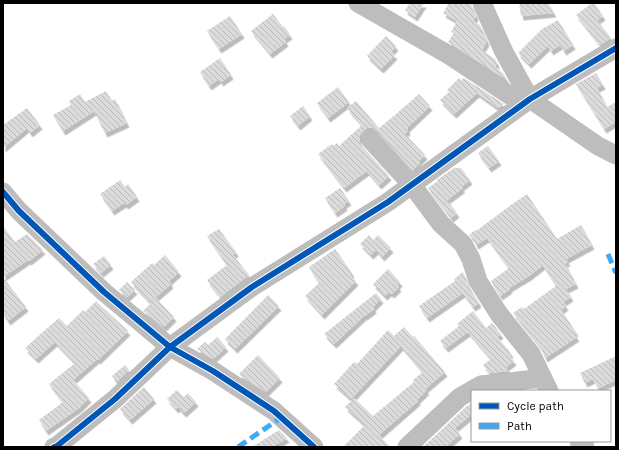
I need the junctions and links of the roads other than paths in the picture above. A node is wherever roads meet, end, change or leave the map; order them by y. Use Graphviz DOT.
graph roads {
  1 [pos="358,3"];
  2 [pos="482,3"];
  3 [pos="616,48"];
  4 [pos="526,102"];
  5 [pos="370,139"];
  6 [pos="616,155"];
  7 [pos="412,185"];
  8 [pos="3,192"];
  9 [pos="170,347"];
  10 [pos="546,384"];
  11 [pos="472,390"];
  12 [pos="471,391"];
  13 [pos="54,447"];
  14 [pos="314,447"];
  15 [pos="407,447"];
  1 -- 4 [label="street"];
  2 -- 4 [label="street"];
  3 -- 4 [label="street"];
  4 -- 6 [label="street"];
  4 -- 7 [label="street"];
  5 -- 7 [label="street"];
  7 -- 9 [label="street"];
  7 -- 10 [label="street"];
  8 -- 9 [label="street"];
  9 -- 13 [label="street"];
  9 -- 14 [label="street"];
  10 -- 11 [label="street"];
  12 -- 15 [label="street"];
}
